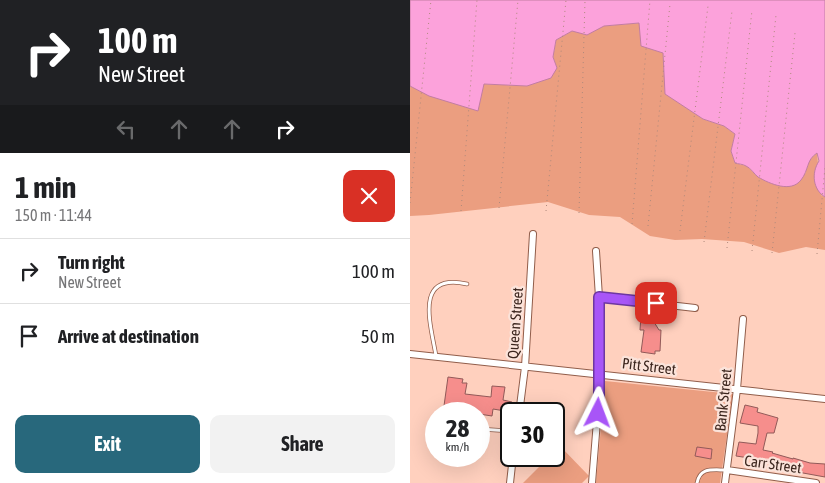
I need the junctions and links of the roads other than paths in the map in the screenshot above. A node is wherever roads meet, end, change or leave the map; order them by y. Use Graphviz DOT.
graph roads {
  1 [pos="533,234"];
  2 [pos="596,251"];
  3 [pos="467,284"];
  4 [pos="599,297"];
  5 [pos="695,308"];
  6 [pos="743,319"];
  7 [pos="410,354"];
  8 [pos="436,356"];
  9 [pos="525,367"];
  10 [pos="599,373"];
  11 [pos="737,389"];
  12 [pos="825,399"];
  13 [pos="521,402"];
  14 [pos="512,467"];
  15 [pos="727,470"];
  16 [pos="510,483"];
  17 [pos="592,483"];
  18 [pos="696,483"];
  19 [pos="725,483"];
  20 [pos="816,483"];
  1 -- 9 [label="street, Queen Street"];
  2 -- 4 [label="street"];
  3 -- 8 [label="lane"];
  4 -- 5 [label="street"];
  4 -- 10 [label="street"];
  6 -- 11 [label="street, Bank Street"];
  7 -- 8 [label="street, Pitt Street"];
  8 -- 9 [label="street, Pitt Street"];
  9 -- 10 [label="street, Pitt Street"];
  9 -- 13 [label="street, Queen Street"];
  10 -- 11 [label="street, Pitt Street"];
  10 -- 17 [label="street"];
  11 -- 12 [label="street, Pitt Street"];
  11 -- 15 [label="street, Bank Street"];
  14 -- 16 [label="street"];
  15 -- 18 [label="lane"];
  15 -- 19 [label="street, Bank Street"];
  15 -- 20 [label="street, Carr Street"];
}
